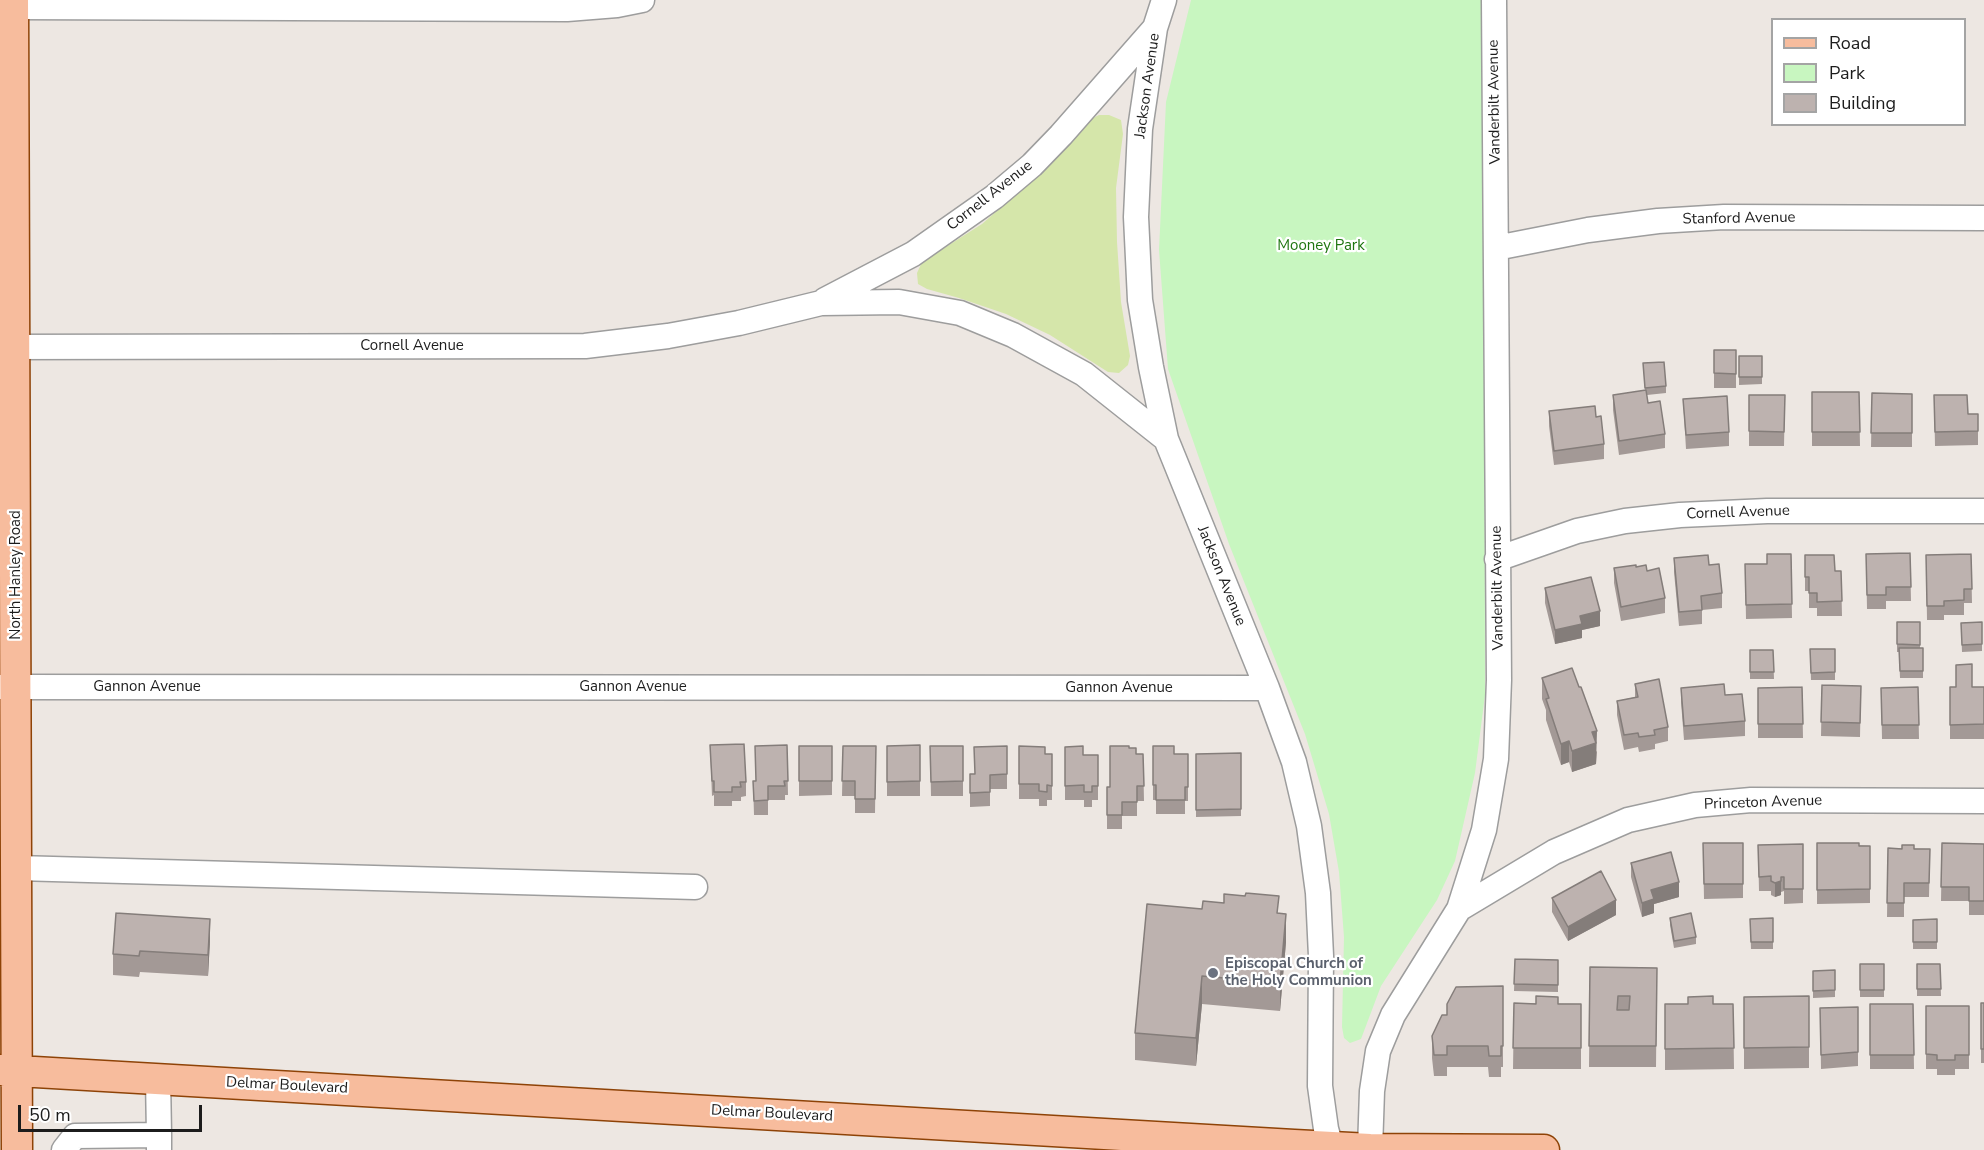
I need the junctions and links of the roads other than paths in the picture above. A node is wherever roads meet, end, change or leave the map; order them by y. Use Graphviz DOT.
graph roads {
  1 [pos="642,0"];
  2 [pos="1164,0"];
  3 [pos="1494,0"];
  4 [pos="13,3"];
  5 [pos="1155,28"];
  6 [pos="7,105"];
  7 [pos="1984,218"];
  8 [pos="1496,248"];
  9 [pos="820,303"];
  10 [pos="8,347"];
  11 [pos="1166,439"];
  12 [pos="1984,511"];
  13 [pos="1497,559"];
  14 [pos="8,687"];
  15 [pos="1267,688"];
  16 [pos="1984,801"];
  17 [pos="17,868"];
  18 [pos="695,887"];
  19 [pos="1459,909"];
  20 [pos="8,925"];
  21 [pos="9,1070"];
  22 [pos="158,1078"];
  23 [pos="159,1143"];
  24 [pos="1332,1148"];
  25 [pos="1370,1149"];
  26 [pos="17,1150"];
  27 [pos="64,1150"];
  28 [pos="1544,1150"];
  1 -- 4 [label="street"];
  2 -- 5 [label="street, Jackson Avenue"];
  3 -- 8 [label="street, Vanderbilt Avenue"];
  4 -- 6 [label="main road, North Hanley Road"];
  5 -- 9 [label="street, Cornell Avenue"];
  5 -- 11 [label="street, Jackson Avenue"];
  6 -- 10 [label="main road, North Hanley Road"];
  7 -- 8 [label="street, Stanford Avenue"];
  8 -- 13 [label="street, Vanderbilt Avenue"];
  9 -- 10 [label="street, Cornell Avenue"];
  9 -- 11 [label="street, Cornell Avenue"];
  10 -- 14 [label="main road, North Hanley Road"];
  11 -- 15 [label="street, Jackson Avenue"];
  12 -- 13 [label="street, Cornell Avenue"];
  13 -- 19 [label="street, Vanderbilt Avenue"];
  14 -- 15 [label="street, Gannon Avenue"];
  14 -- 17 [label="main road, North Hanley Road"];
  15 -- 24 [label="street, Jackson Avenue"];
  16 -- 19 [label="street, Princeton Avenue"];
  17 -- 18 [label="street"];
  17 -- 20 [label="main road, North Hanley Road"];
  19 -- 25 [label="street, Vanderbilt Avenue"];
  20 -- 21 [label="main road, North Hanley Road"];
  21 -- 22 [label="main road, Delmar Boulevard"];
  21 -- 26 [label="main road, North Hanley Road"];
  22 -- 23 [label="street"];
  22 -- 24 [label="main road, Delmar Boulevard"];
  23 -- 27 [label="street"];
  24 -- 25 [label="main road, Delmar Boulevard"];
  25 -- 28 [label="main road, Delmar Boulevard"];
}
